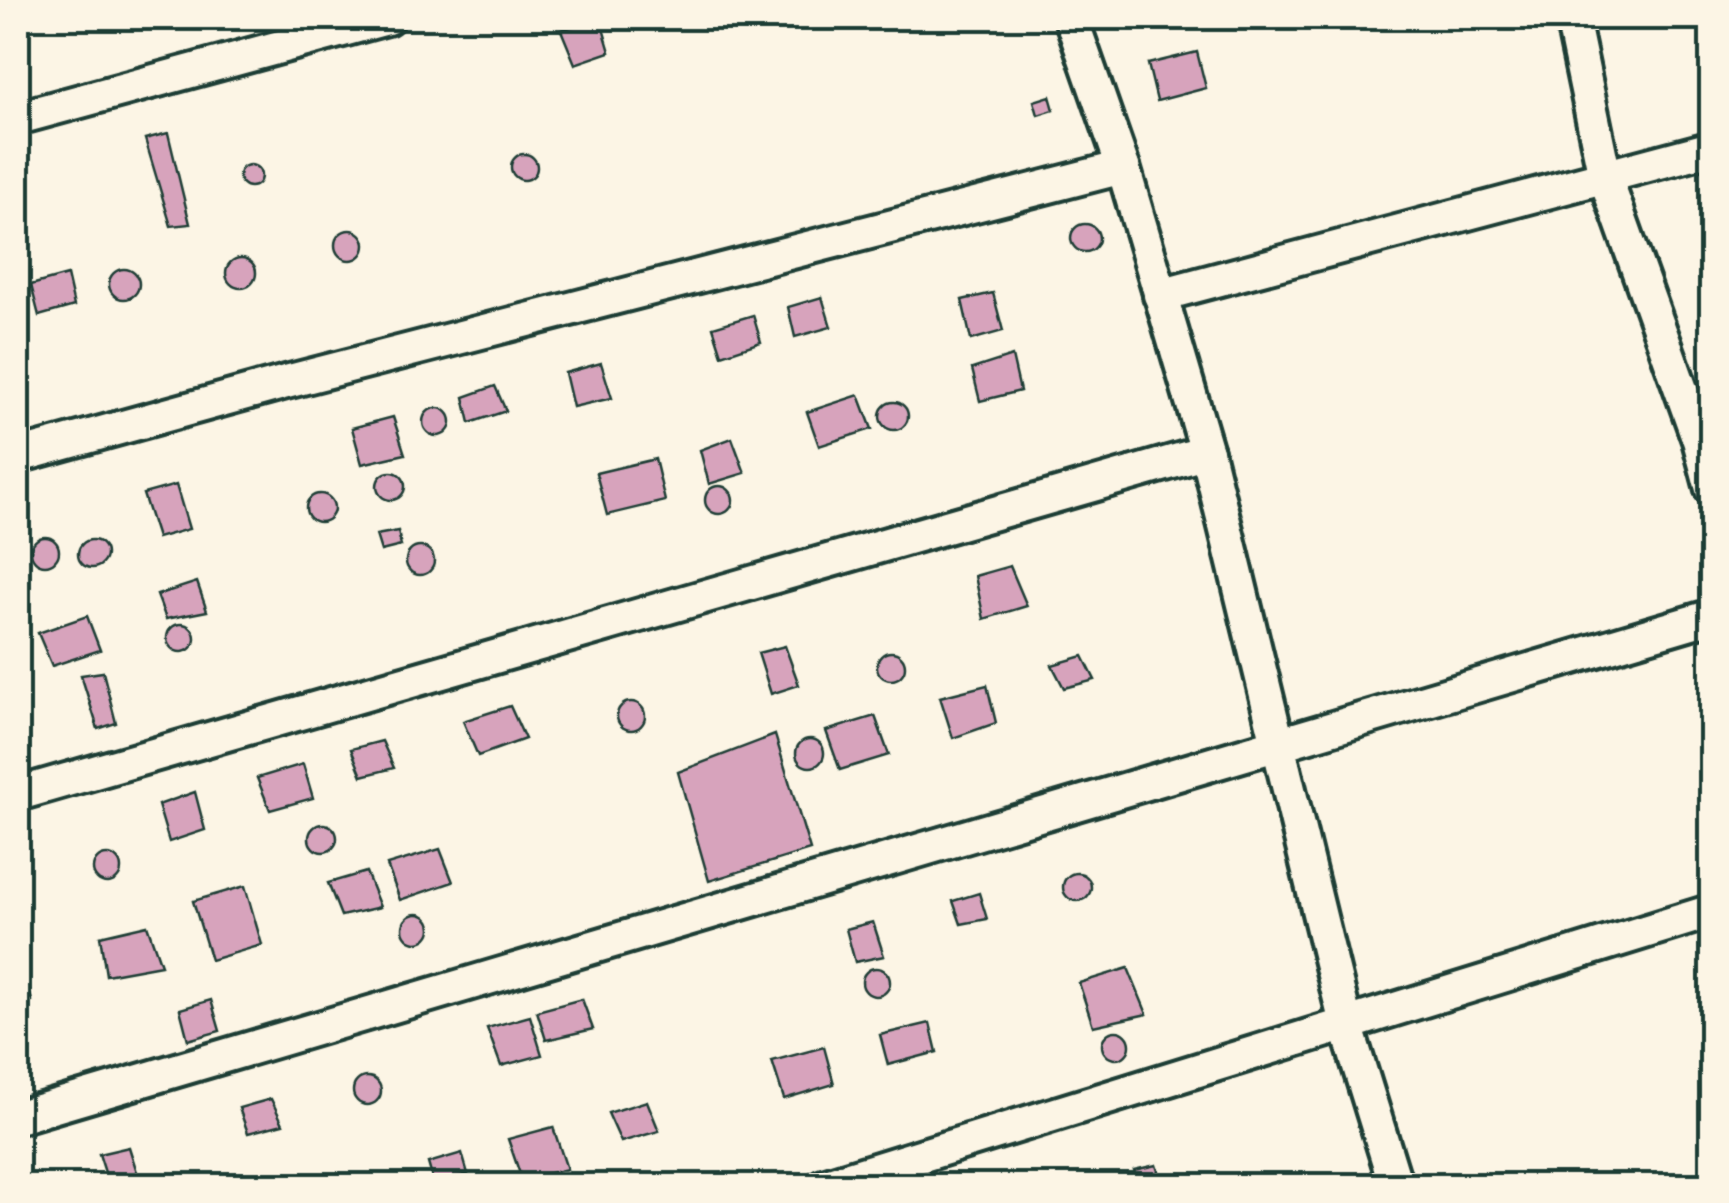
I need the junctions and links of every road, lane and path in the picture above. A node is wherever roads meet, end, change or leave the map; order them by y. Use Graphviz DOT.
graph roads {
  1 [pos="387,18"];
  2 [pos="1075,18"];
  3 [pos="1572,18"];
  4 [pos="18,118"];
  5 [pos="1712,148"];
  6 [pos="1123,166"];
  7 [pos="1605,177"];
  8 [pos="1160,295"];
  9 [pos="1705,439"];
  10 [pos="1207,452"];
  11 [pos="18,456"];
  12 [pos="1712,489"];
  13 [pos="1712,616"];
  14 [pos="1277,746"];
  15 [pos="18,794"];
  16 [pos="1712,911"];
  17 [pos="1346,1024"];
  18 [pos="18,1117"];
  19 [pos="822,1186"];
  20 [pos="1396,1186"];
  1 -- 4 [label="street"];
  2 -- 6 [label="street"];
  3 -- 7 [label="street"];
  5 -- 7 [label="street"];
  6 -- 8 [label="street"];
  6 -- 11 [label="street"];
  7 -- 8 [label="street"];
  7 -- 9 [label="street"];
  8 -- 10 [label="street"];
  9 -- 12 [label="street"];
  10 -- 14 [label="street"];
  10 -- 15 [label="street"];
  13 -- 14 [label="street"];
  14 -- 17 [label="street"];
  14 -- 18 [label="street"];
  16 -- 17 [label="street"];
  17 -- 19 [label="street"];
  17 -- 20 [label="street"];
}
